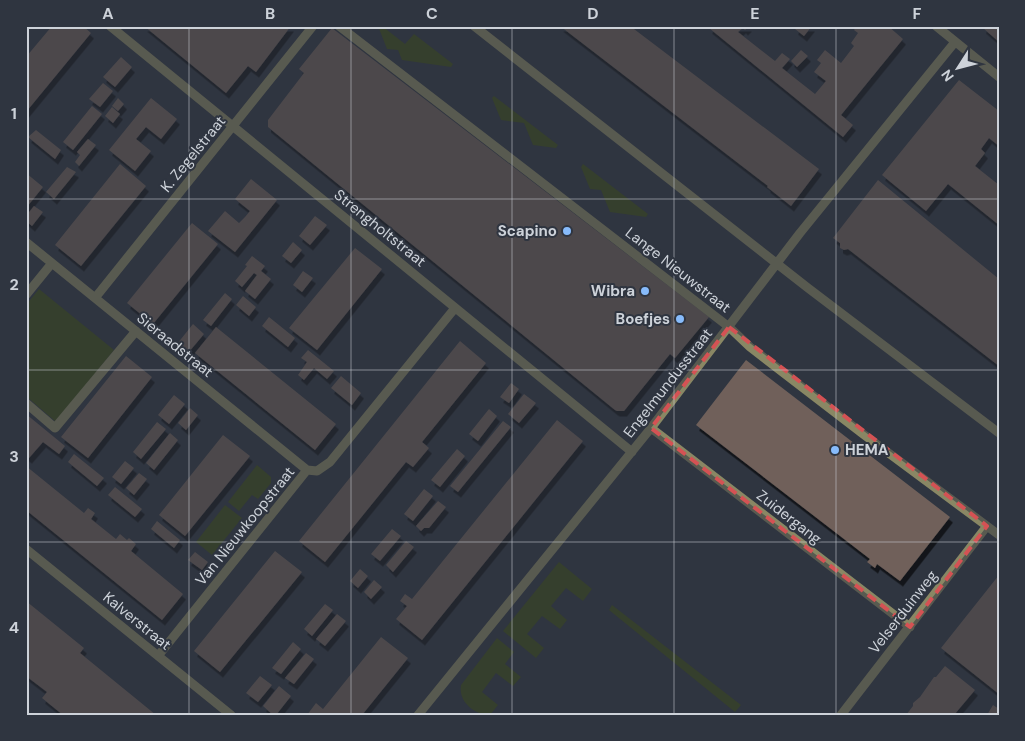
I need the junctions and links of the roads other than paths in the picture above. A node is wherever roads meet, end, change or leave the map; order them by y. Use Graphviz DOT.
graph roads {
  1 [pos="110,26"];
  2 [pos="313,26"];
  3 [pos="339,26"];
  4 [pos="474,26"];
  5 [pos="936,26"];
  6 [pos="955,42"];
  7 [pos="999,77"];
  8 [pos="234,126"];
  9 [pos="26,242"];
  10 [pos="52,263"];
  11 [pos="776,264"];
  12 [pos="26,295"];
  13 [pos="94,298"];
  14 [pos="455,308"];
  15 [pos="729,327"];
  16 [pos="136,331"];
  17 [pos="26,403"];
  18 [pos="651,428"];
  19 [pos="999,433"];
  20 [pos="632,452"];
  21 [pos="307,470"];
  22 [pos="987,526"];
  23 [pos="999,536"];
  24 [pos="26,549"];
  25 [pos="910,627"];
  26 [pos="158,656"];
  27 [pos="231,715"];
  28 [pos="418,715"];
  29 [pos="840,715"];
  1 -- 8 [label="street, Strengholtstraat"];
  2 -- 8 [label="street, K. Zegelstraat"];
  3 -- 15 [label="street, Lange Nieuwstraat"];
  4 -- 11 [label="street"];
  5 -- 6 [label="street"];
  6 -- 7 [label="street"];
  6 -- 11 [label="street, Engelmundusstraat"];
  8 -- 13 [label="street, K. Zegelstraat"];
  8 -- 14 [label="street, Strengholtstraat"];
  9 -- 10 [label="street, Sieraadstraat"];
  10 -- 12 [label="street"];
  10 -- 13 [label="street, Sieraadstraat"];
  11 -- 15 [label="street, Engelmundusstraat"];
  11 -- 19 [label="street"];
  13 -- 16 [label="street, Sieraadstraat"];
  14 -- 20 [label="street, Strengholtstraat"];
  14 -- 21 [label="street, Van Nieuwkoopstraat"];
  15 -- 18 [label="street, Engelmundusstraat"];
  15 -- 22 [label="street, Lange Nieuwstraat"];
  16 -- 17 [label="street"];
  16 -- 21 [label="street, Sieraadstraat"];
  18 -- 20 [label="street, Engelmundusstraat"];
  18 -- 25 [label="street, Zuidergang"];
  20 -- 28 [label="street, Engelmundusstraat"];
  21 -- 26 [label="street, Van Nieuwkoopstraat"];
  22 -- 23 [label="street, Lange Nieuwstraat"];
  22 -- 25 [label="street, Velserduinweg"];
  24 -- 26 [label="street, Kalverstraat"];
  25 -- 29 [label="street, Velserduinweg"];
  26 -- 27 [label="street, Kalverstraat"];
}
